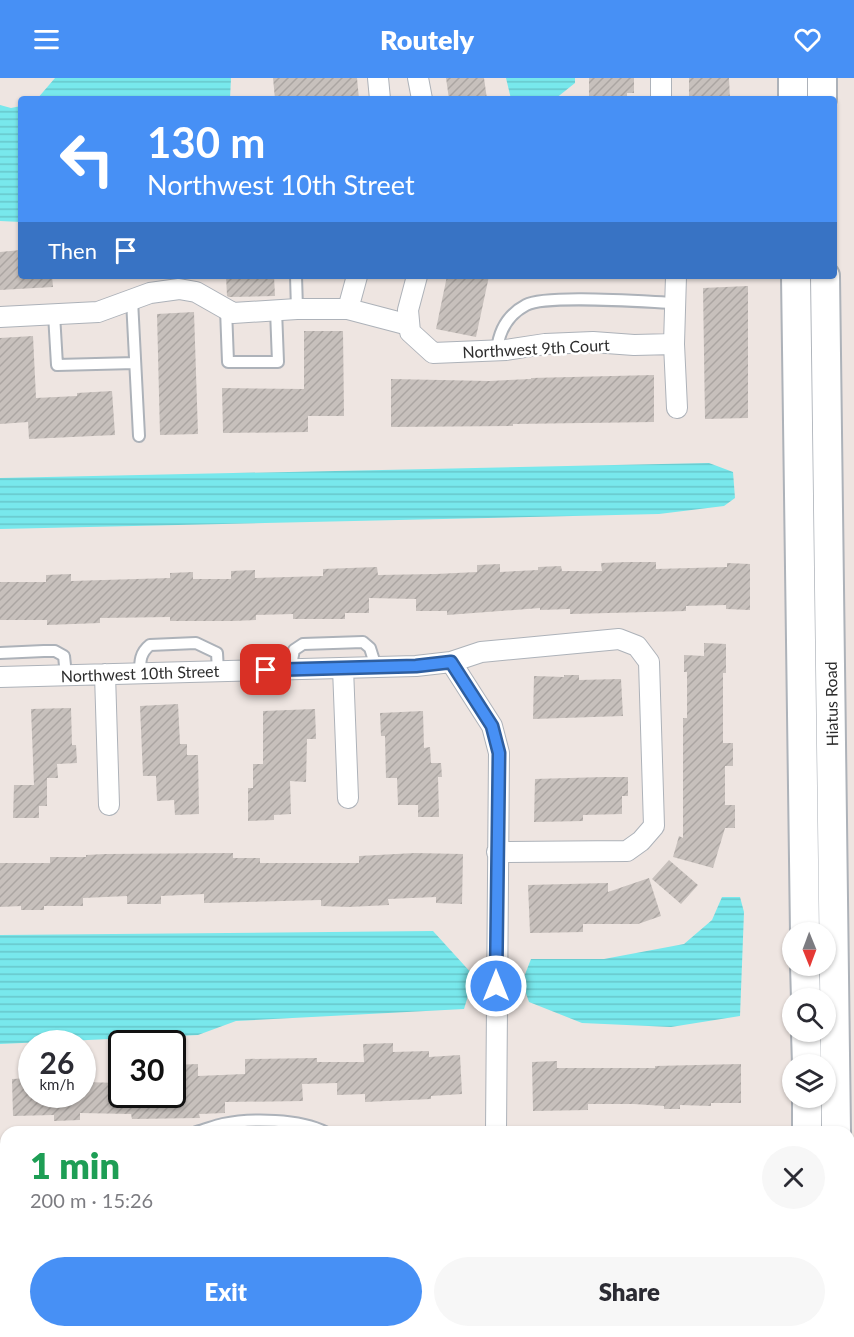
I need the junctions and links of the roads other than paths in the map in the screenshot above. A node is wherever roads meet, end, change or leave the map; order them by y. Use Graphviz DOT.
graph roads {
  1 [pos="378,78"];
  2 [pos="418,78"];
  3 [pos="661,78"];
  4 [pos="793,78"];
  5 [pos="822,78"];
  6 [pos="380,96"];
  7 [pos="421,96"];
  8 [pos="661,96"];
  9 [pos="793,96"];
  10 [pos="822,96"];
  11 [pos="296,279"];
  12 [pos="356,279"];
  13 [pos="416,279"];
  14 [pos="676,279"];
  15 [pos="796,279"];
  16 [pos="825,279"];
  17 [pos="132,300"];
  18 [pos="675,303"];
  19 [pos="226,309"];
  20 [pos="297,309"];
  21 [pos="348,309"];
  22 [pos="276,310"];
  23 [pos="54,314"];
  24 [pos="0,316"];
  25 [pos="409,325"];
  26 [pos="674,344"];
  27 [pos="497,350"];
  28 [pos="135,363"];
  29 [pos="677,408"];
  30 [pos="139,436"];
  31 [pos="813,439"];
  32 [pos="0,653"];
  33 [pos="451,662"];
  34 [pos="343,668"];
  35 [pos="376,668"];
  36 [pos="290,670"];
  37 [pos="218,671"];
  38 [pos="140,673"];
  39 [pos="105,674"];
  40 [pos="66,675"];
  41 [pos="0,677"];
  42 [pos="348,798"];
  43 [pos="110,805"];
  44 [pos="497,852"];
  45 [pos="805,922"];
  46 [pos="807,1108"];
  47 [pos="217,1126"];
  48 [pos="309,1126"];
  49 [pos="496,1126"];
  50 [pos="807,1126"];
  51 [pos="836,1126"];
  1 -- 6 [label="street"];
  2 -- 7 [label="street"];
  3 -- 8 [label="street"];
  4 -- 9 [label="main road"];
  5 -- 10 [label="main road"];
  11 -- 20 [label="lane"];
  12 -- 21 [label="street"];
  13 -- 25 [label="street"];
  14 -- 18 [label="street"];
  15 -- 31 [label="main road, Hiatus Road"];
  16 -- 31 [label="main road, Hiatus Road"];
  17 -- 19 [label="street"];
  17 -- 23 [label="street"];
  17 -- 28 [label="lane"];
  18 -- 26 [label="street"];
  18 -- 27 [label="lane"];
  19 -- 22 [label="street"];
  19 -- 22 [label="lane"];
  20 -- 21 [label="street"];
  20 -- 22 [label="street"];
  21 -- 25 [label="street"];
  23 -- 24 [label="street"];
  23 -- 28 [label="lane"];
  25 -- 27 [label="street, Northwest 9th Court"];
  26 -- 27 [label="street, Northwest 9th Court"];
  26 -- 29 [label="street"];
  28 -- 30 [label="lane"];
  31 -- 45 [label="main road, Hiatus Road"];
  31 -- 51 [label="main road, Hiatus Road"];
  32 -- 40 [label="lane"];
  33 -- 35 [label="street, Northwest 10th Street"];
  33 -- 44 [label="street"];
  33 -- 44 [label="street, Northwest 10th Street"];
  34 -- 35 [label="street, Northwest 10th Street"];
  34 -- 36 [label="street, Northwest 10th Street"];
  34 -- 42 [label="street"];
  35 -- 36 [label="lane"];
  36 -- 37 [label="street, Northwest 10th Street"];
  37 -- 38 [label="street, Northwest 10th Street"];
  37 -- 38 [label="lane"];
  38 -- 39 [label="street, Northwest 10th Street"];
  39 -- 40 [label="street, Northwest 10th Street"];
  39 -- 43 [label="street"];
  40 -- 41 [label="street, Northwest 10th Street"];
  44 -- 49 [label="street"];
  46 -- 50 [label="main road"];
  47 -- 48 [label="lane"];
}
